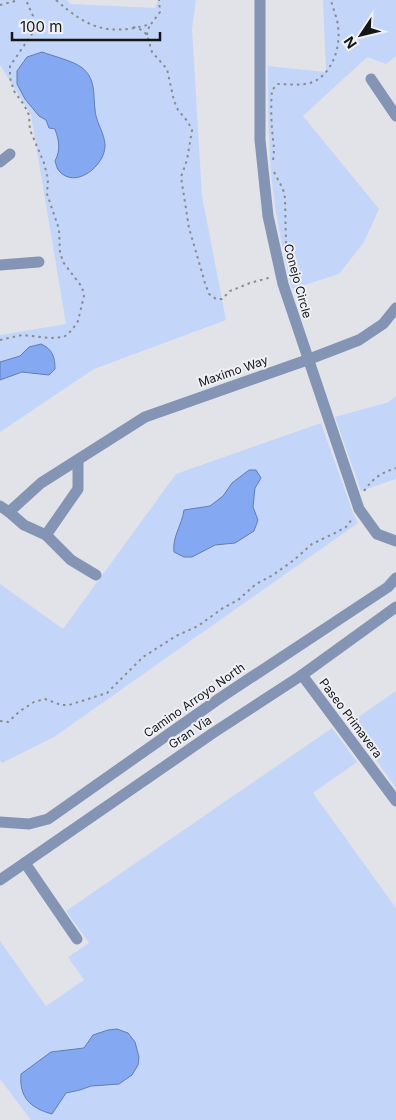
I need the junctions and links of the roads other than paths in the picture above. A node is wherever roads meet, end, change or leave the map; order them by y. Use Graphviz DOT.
graph roads {
  1 [pos="260,0"];
  2 [pos="371,79"];
  3 [pos="396,116"];
  4 [pos="10,154"];
  5 [pos="0,162"];
  6 [pos="39,262"];
  7 [pos="0,265"];
  8 [pos="396,308"];
  9 [pos="307,360"];
  10 [pos="78,461"];
  11 [pos="5,509"];
  12 [pos="46,535"];
  13 [pos="396,541"];
  14 [pos="96,575"];
  15 [pos="396,578"];
  16 [pos="396,607"];
  17 [pos="302,675"];
  18 [pos="396,801"];
  19 [pos="0,822"];
  20 [pos="25,863"];
  21 [pos="0,880"];
  22 [pos="77,939"];
  1 -- 9 [label="street, Conejo Circle"];
  2 -- 3 [label="street"];
  4 -- 5 [label="street"];
  6 -- 7 [label="street"];
  8 -- 9 [label="street, Maximo Way"];
  9 -- 10 [label="street, Maximo Way"];
  9 -- 13 [label="street, Conejo Circle"];
  10 -- 11 [label="street, Maximo Way"];
  10 -- 12 [label="street"];
  11 -- 12 [label="street, Maximo Way"];
  12 -- 14 [label="street, Maximo Way"];
  15 -- 19 [label="street, Camino Arroyo North"];
  16 -- 17 [label="street, Gran Via"];
  17 -- 18 [label="street, Paseo Primavera"];
  17 -- 20 [label="street, Gran Via"];
  20 -- 21 [label="street, Gran Via"];
  20 -- 22 [label="street"];
}
